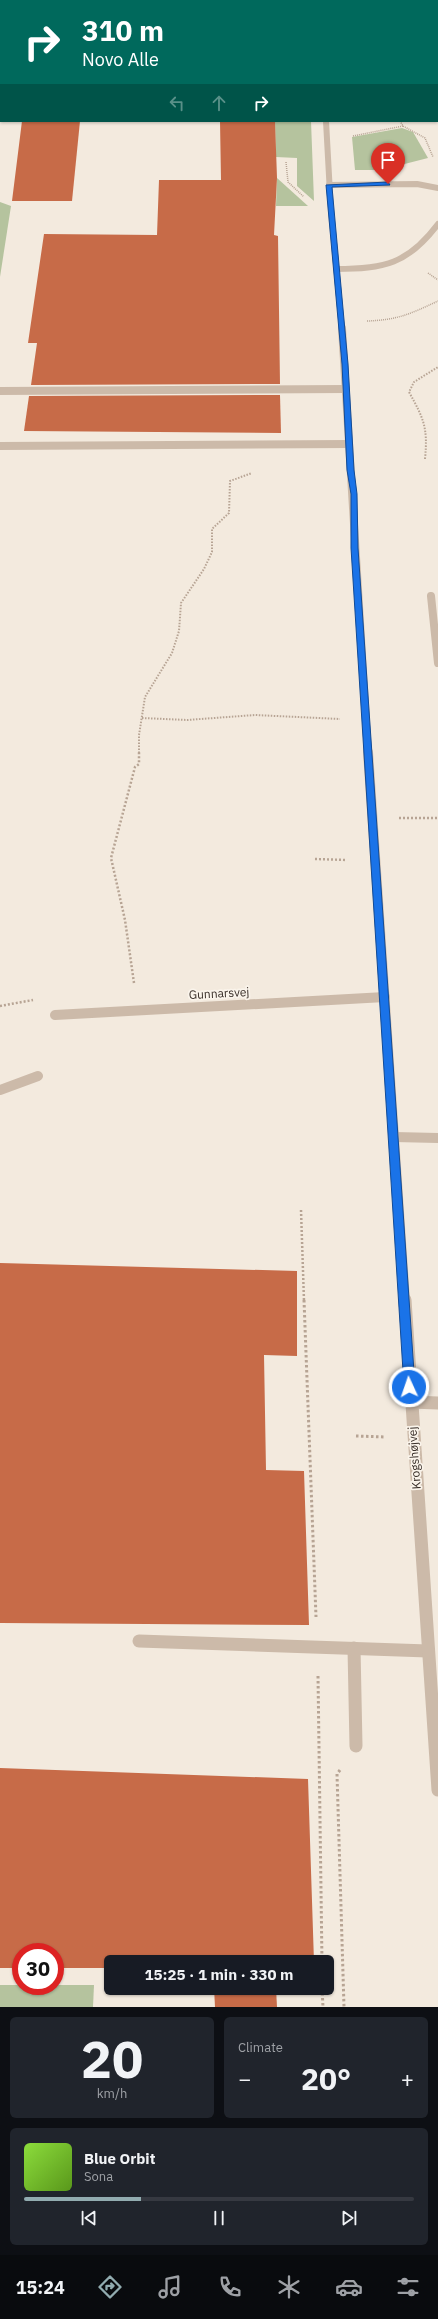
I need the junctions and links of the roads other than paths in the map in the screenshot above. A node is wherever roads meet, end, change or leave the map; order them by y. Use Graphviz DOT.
graph roads {
  1 [pos="326,122"];
  2 [pos="329,185"];
  3 [pos="438,188"];
  4 [pos="438,224"];
  5 [pos="336,269"];
  6 [pos="346,389"];
  7 [pos="0,391"];
  8 [pos="349,444"];
  9 [pos="0,446"];
  10 [pos="431,596"];
  11 [pos="438,663"];
  12 [pos="385,997"];
  13 [pos="55,1015"];
  14 [pos="38,1076"];
  15 [pos="0,1090"];
  16 [pos="394,1137"];
  17 [pos="438,1138"];
  18 [pos="410,1402"];
  19 [pos="438,1403"];
  20 [pos="139,1641"];
  21 [pos="354,1648"];
  22 [pos="428,1651"];
  23 [pos="356,1746"];
  24 [pos="438,1772"];
  25 [pos="438,1790"];
  1 -- 2 [label="street, Krogshøjvej"];
  2 -- 3 [label="street"];
  2 -- 5 [label="street, Krogshøjvej"];
  4 -- 5 [label="street"];
  5 -- 6 [label="street, Krogshøjvej"];
  6 -- 7 [label="street"];
  6 -- 8 [label="street, Krogshøjvej"];
  8 -- 9 [label="street"];
  8 -- 12 [label="street, Krogshøjvej"];
  10 -- 11 [label="street"];
  12 -- 13 [label="street, Gunnarsvej"];
  12 -- 16 [label="street, Krogshøjvej"];
  14 -- 15 [label="street"];
  16 -- 17 [label="street"];
  16 -- 18 [label="street, Krogshøjvej"];
  18 -- 19 [label="street"];
  18 -- 22 [label="street, Krogshøjvej"];
  20 -- 21 [label="street"];
  21 -- 22 [label="street"];
  21 -- 23 [label="street"];
  22 -- 24 [label="street, Krogshøjvej"];
  24 -- 25 [label="street, Krogshøjvej"];
}
